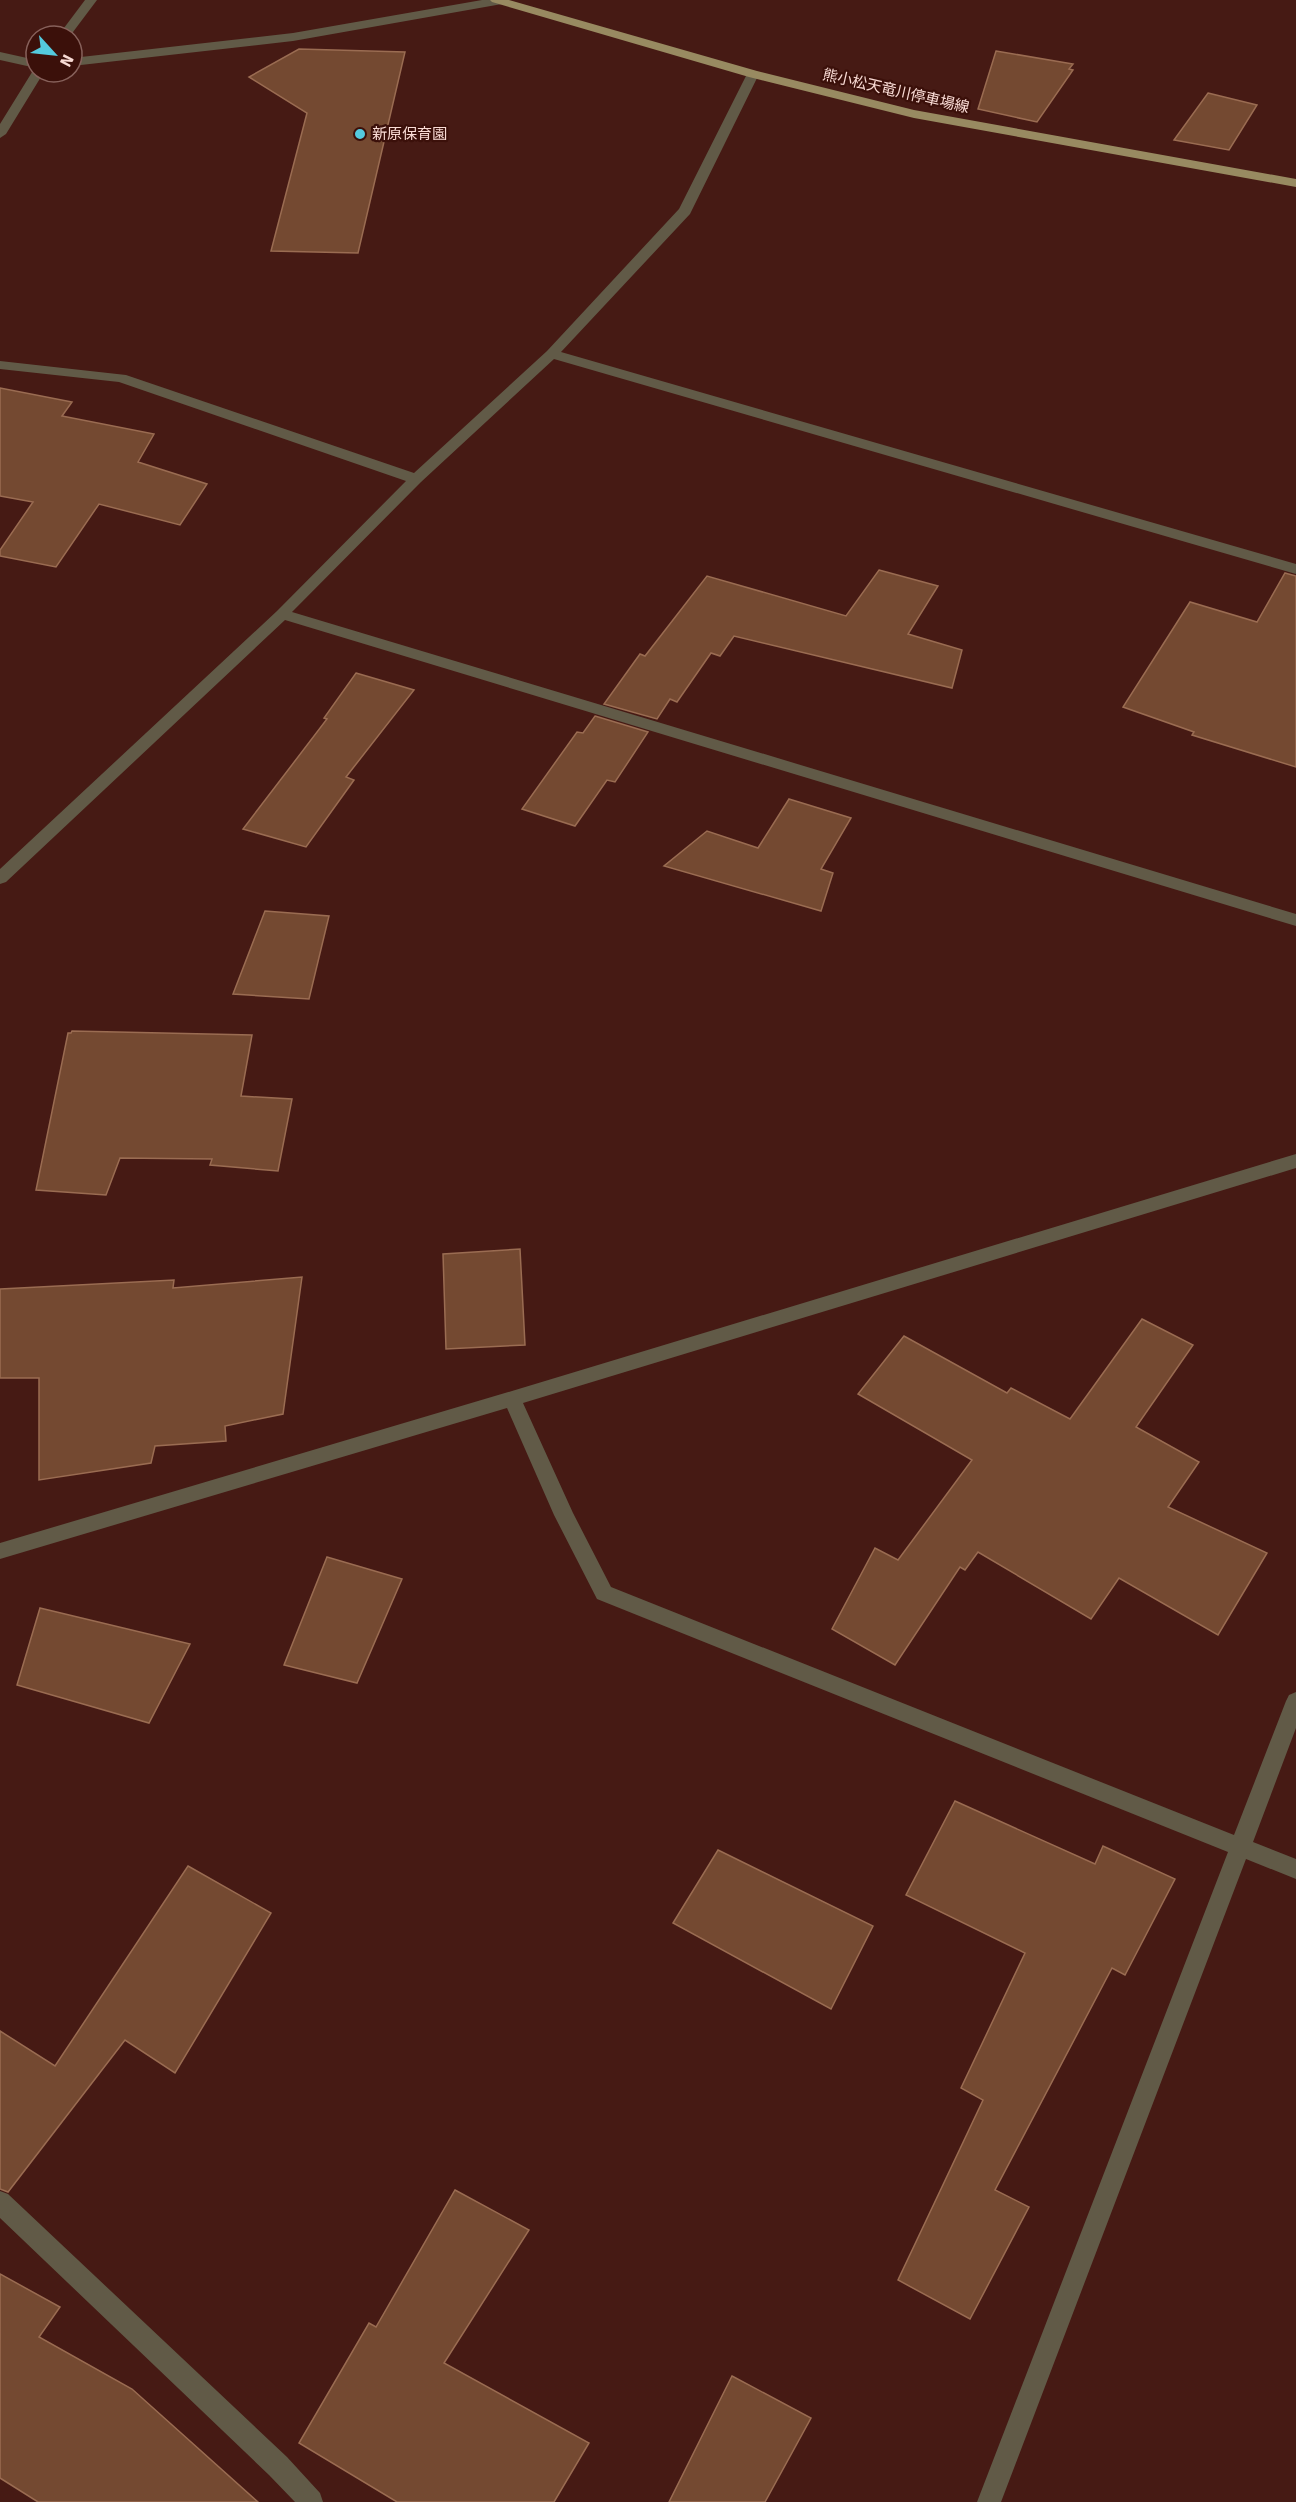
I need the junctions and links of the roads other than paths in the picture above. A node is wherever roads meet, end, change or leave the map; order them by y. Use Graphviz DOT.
graph roads {
  1 [pos="91,0"];
  2 [pos="500,0"];
  3 [pos="73,24"];
  4 [pos="0,56"];
  5 [pos="24,61"];
  6 [pos="84,61"];
  7 [pos="753,74"];
  8 [pos="31,84"];
  9 [pos="0,134"];
  10 [pos="1296,183"];
  11 [pos="552,354"];
  12 [pos="0,365"];
  13 [pos="416,479"];
  14 [pos="1296,570"];
  15 [pos="282,614"];
  16 [pos="0,878"];
  17 [pos="1296,920"];
  18 [pos="1296,1161"];
  19 [pos="512,1399"];
  20 [pos="0,1551"];
  21 [pos="1296,1701"];
  22 [pos="1240,1847"];
  23 [pos="1296,1869"];
  24 [pos="0,2202"];
  25 [pos="311,2502"];
  26 [pos="988,2502"];
  1 -- 3 [label="street"];
  2 -- 6 [label="street"];
  2 -- 7 [label="main road, 熊小松天竜川停車場線"];
  4 -- 5 [label="street"];
  7 -- 10 [label="main road, 熊小松天竜川停車場線"];
  7 -- 11 [label="street"];
  8 -- 9 [label="street"];
  11 -- 13 [label="street"];
  11 -- 14 [label="street"];
  12 -- 13 [label="street"];
  13 -- 15 [label="street"];
  15 -- 16 [label="street"];
  15 -- 17 [label="street"];
  18 -- 19 [label="street"];
  19 -- 20 [label="street"];
  19 -- 22 [label="street"];
  21 -- 22 [label="street"];
  22 -- 23 [label="street"];
  22 -- 26 [label="street"];
  24 -- 25 [label="street"];
}
